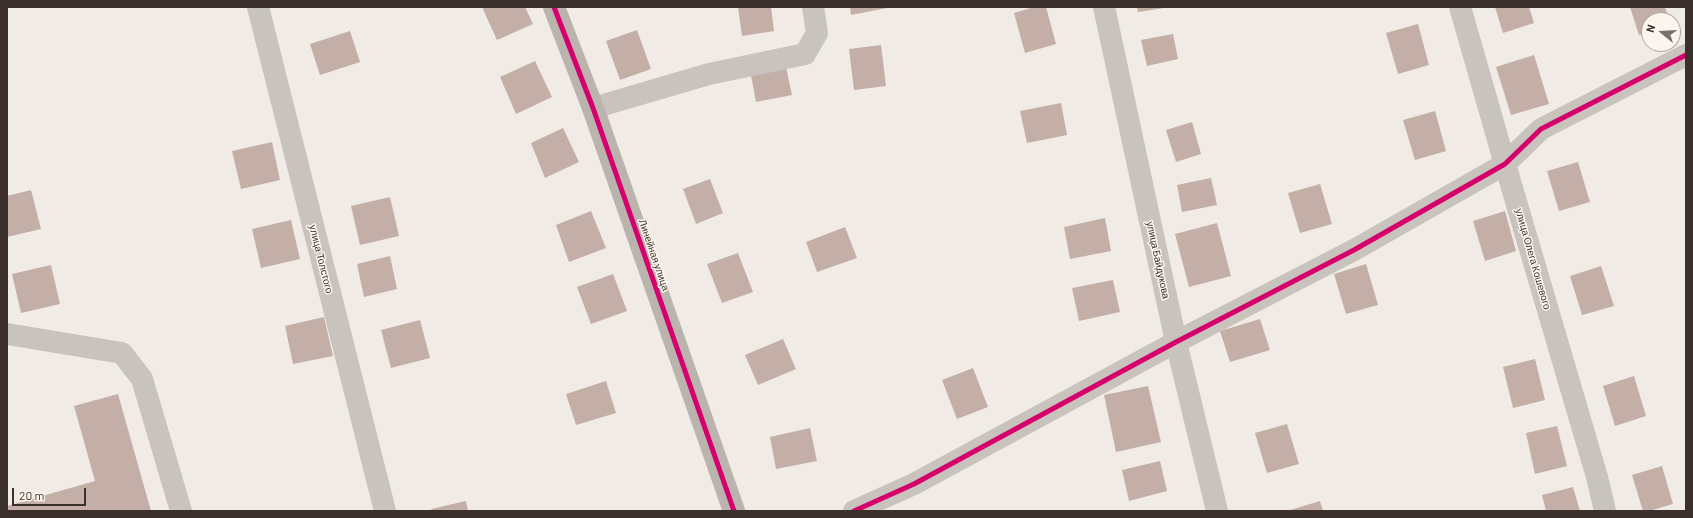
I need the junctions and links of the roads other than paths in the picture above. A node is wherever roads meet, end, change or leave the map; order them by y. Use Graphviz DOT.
graph roads {
  1 [pos="258,7"];
  2 [pos="554,7"];
  3 [pos="813,7"];
  4 [pos="1104,7"];
  5 [pos="1460,7"];
  6 [pos="1686,55"];
  7 [pos="593,108"];
  8 [pos="1504,164"];
  9 [pos="7,334"];
  10 [pos="1176,342"];
  11 [pos="181,511"];
  12 [pos="385,511"];
  13 [pos="734,511"];
  14 [pos="854,511"];
  15 [pos="1217,511"];
  16 [pos="1605,511"];
  1 -- 12 [label="street, улица Толстого"];
  2 -- 7 [label="street, Линейная улица"];
  3 -- 7 [label="street"];
  4 -- 10 [label="street, улица Байдукова"];
  5 -- 8 [label="street, улица Олега Кошевого"];
  6 -- 8 [label="street"];
  7 -- 13 [label="street, Линейная улица"];
  8 -- 10 [label="street"];
  8 -- 16 [label="street, улица Олега Кошевого"];
  9 -- 11 [label="street"];
  10 -- 14 [label="street"];
  10 -- 15 [label="street, улица Байдукова"];
}
